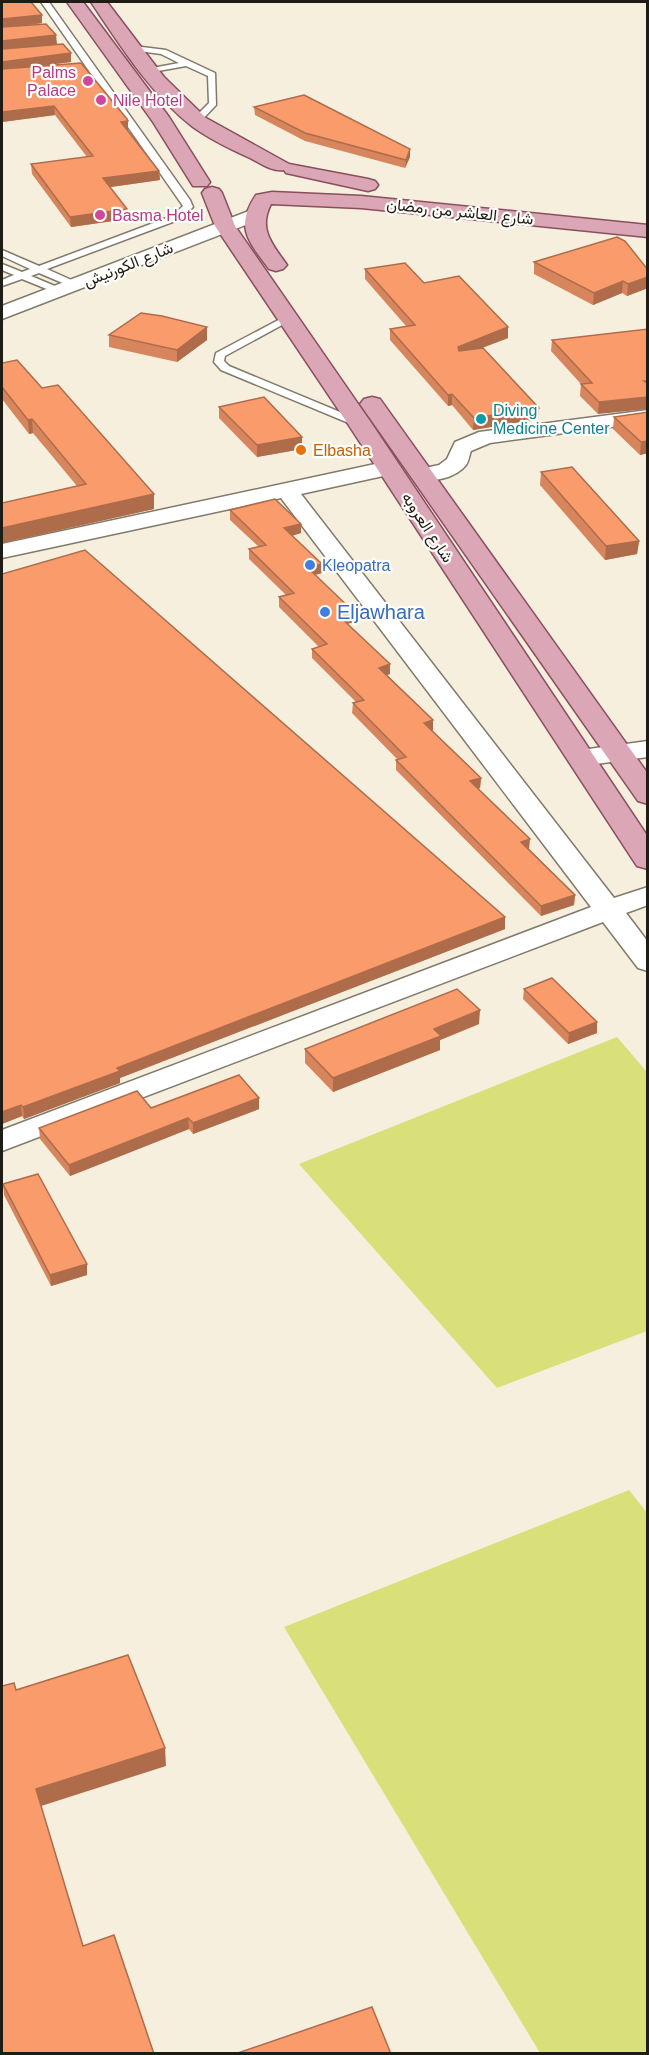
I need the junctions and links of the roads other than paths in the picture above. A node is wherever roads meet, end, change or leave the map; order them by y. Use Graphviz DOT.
graph roads {
  1 [pos="45,2"];
  2 [pos="75,2"];
  3 [pos="99,2"];
  4 [pos="77,47"];
  5 [pos="67,48"];
  6 [pos="134,48"];
  7 [pos="110,50"];
  8 [pos="189,63"];
  9 [pos="91,65"];
  10 [pos="80,66"];
  11 [pos="150,71"];
  12 [pos="197,120"];
  13 [pos="173,159"];
  14 [pos="234,163"];
  15 [pos="287,167"];
  16 [pos="233,200"];
  17 [pos="614,209"];
  18 [pos="648,231"];
  19 [pos="2,253"];
  20 [pos="2,267"];
  21 [pos="21,275"];
  22 [pos="54,281"];
  23 [pos="2,283"];
  24 [pos="5,306"];
  25 [pos="288,319"];
  26 [pos="648,416"];
  27 [pos="360,424"];
  28 [pos="389,468"];
  29 [pos="424,475"];
  30 [pos="286,489"];
  31 [pos="2,551"];
  32 [pos="648,749"];
  33 [pos="619,752"];
  34 [pos="581,759"];
  35 [pos="648,795"];
  36 [pos="648,860"];
  37 [pos="648,894"];
  38 [pos="608,909"];
  39 [pos="648,962"];
  40 [pos="2,1141"];
  1 -- 4 [label="lane"];
  2 -- 7 [label="main road"];
  3 -- 6 [label="main road"];
  4 -- 5 [label="lane"];
  4 -- 9 [label="lane"];
  6 -- 7 [label="main road"];
  6 -- 8 [label="lane"];
  6 -- 11 [label="main road"];
  7 -- 13 [label="main road"];
  8 -- 11 [label="lane"];
  8 -- 12 [label="lane"];
  9 -- 10 [label="lane"];
  9 -- 13 [label="lane"];
  11 -- 12 [label="main road"];
  12 -- 15 [label="main road"];
  13 -- 16 [label="main road"];
  13 -- 22 [label="lane"];
  14 -- 15 [label="main road"];
  15 -- 16 [label="main road"];
  15 -- 17 [label="main road, شارع العاشر من رمضان"];
  16 -- 18 [label="main road, شارع العاشر من رمضان"];
  16 -- 22 [label="street, شارع الكورنيش"];
  16 -- 25 [label="main road, شارع العروبه"];
  16 -- 29 [label="main road, شارع العروبه"];
  19 -- 22 [label="lane"];
  20 -- 21 [label="lane"];
  21 -- 22 [label="lane"];
  21 -- 23 [label="lane"];
  22 -- 24 [label="street, شارع الكورنيش"];
  25 -- 27 [label="main road, شارع العروبه"];
  25 -- 27 [label="lane"];
  26 -- 29 [label="street"];
  27 -- 28 [label="main road, شارع العروبه"];
  28 -- 30 [label="street"];
  28 -- 34 [label="main road, شارع العروبه"];
  29 -- 33 [label="main road, شارع العروبه"];
  30 -- 31 [label="street"];
  30 -- 38 [label="street"];
  32 -- 33 [label="street"];
  33 -- 34 [label="street"];
  33 -- 35 [label="main road, شارع العروبه"];
  34 -- 36 [label="main road, شارع العروبه"];
  37 -- 38 [label="street"];
  38 -- 39 [label="street"];
  38 -- 40 [label="street"];
}
